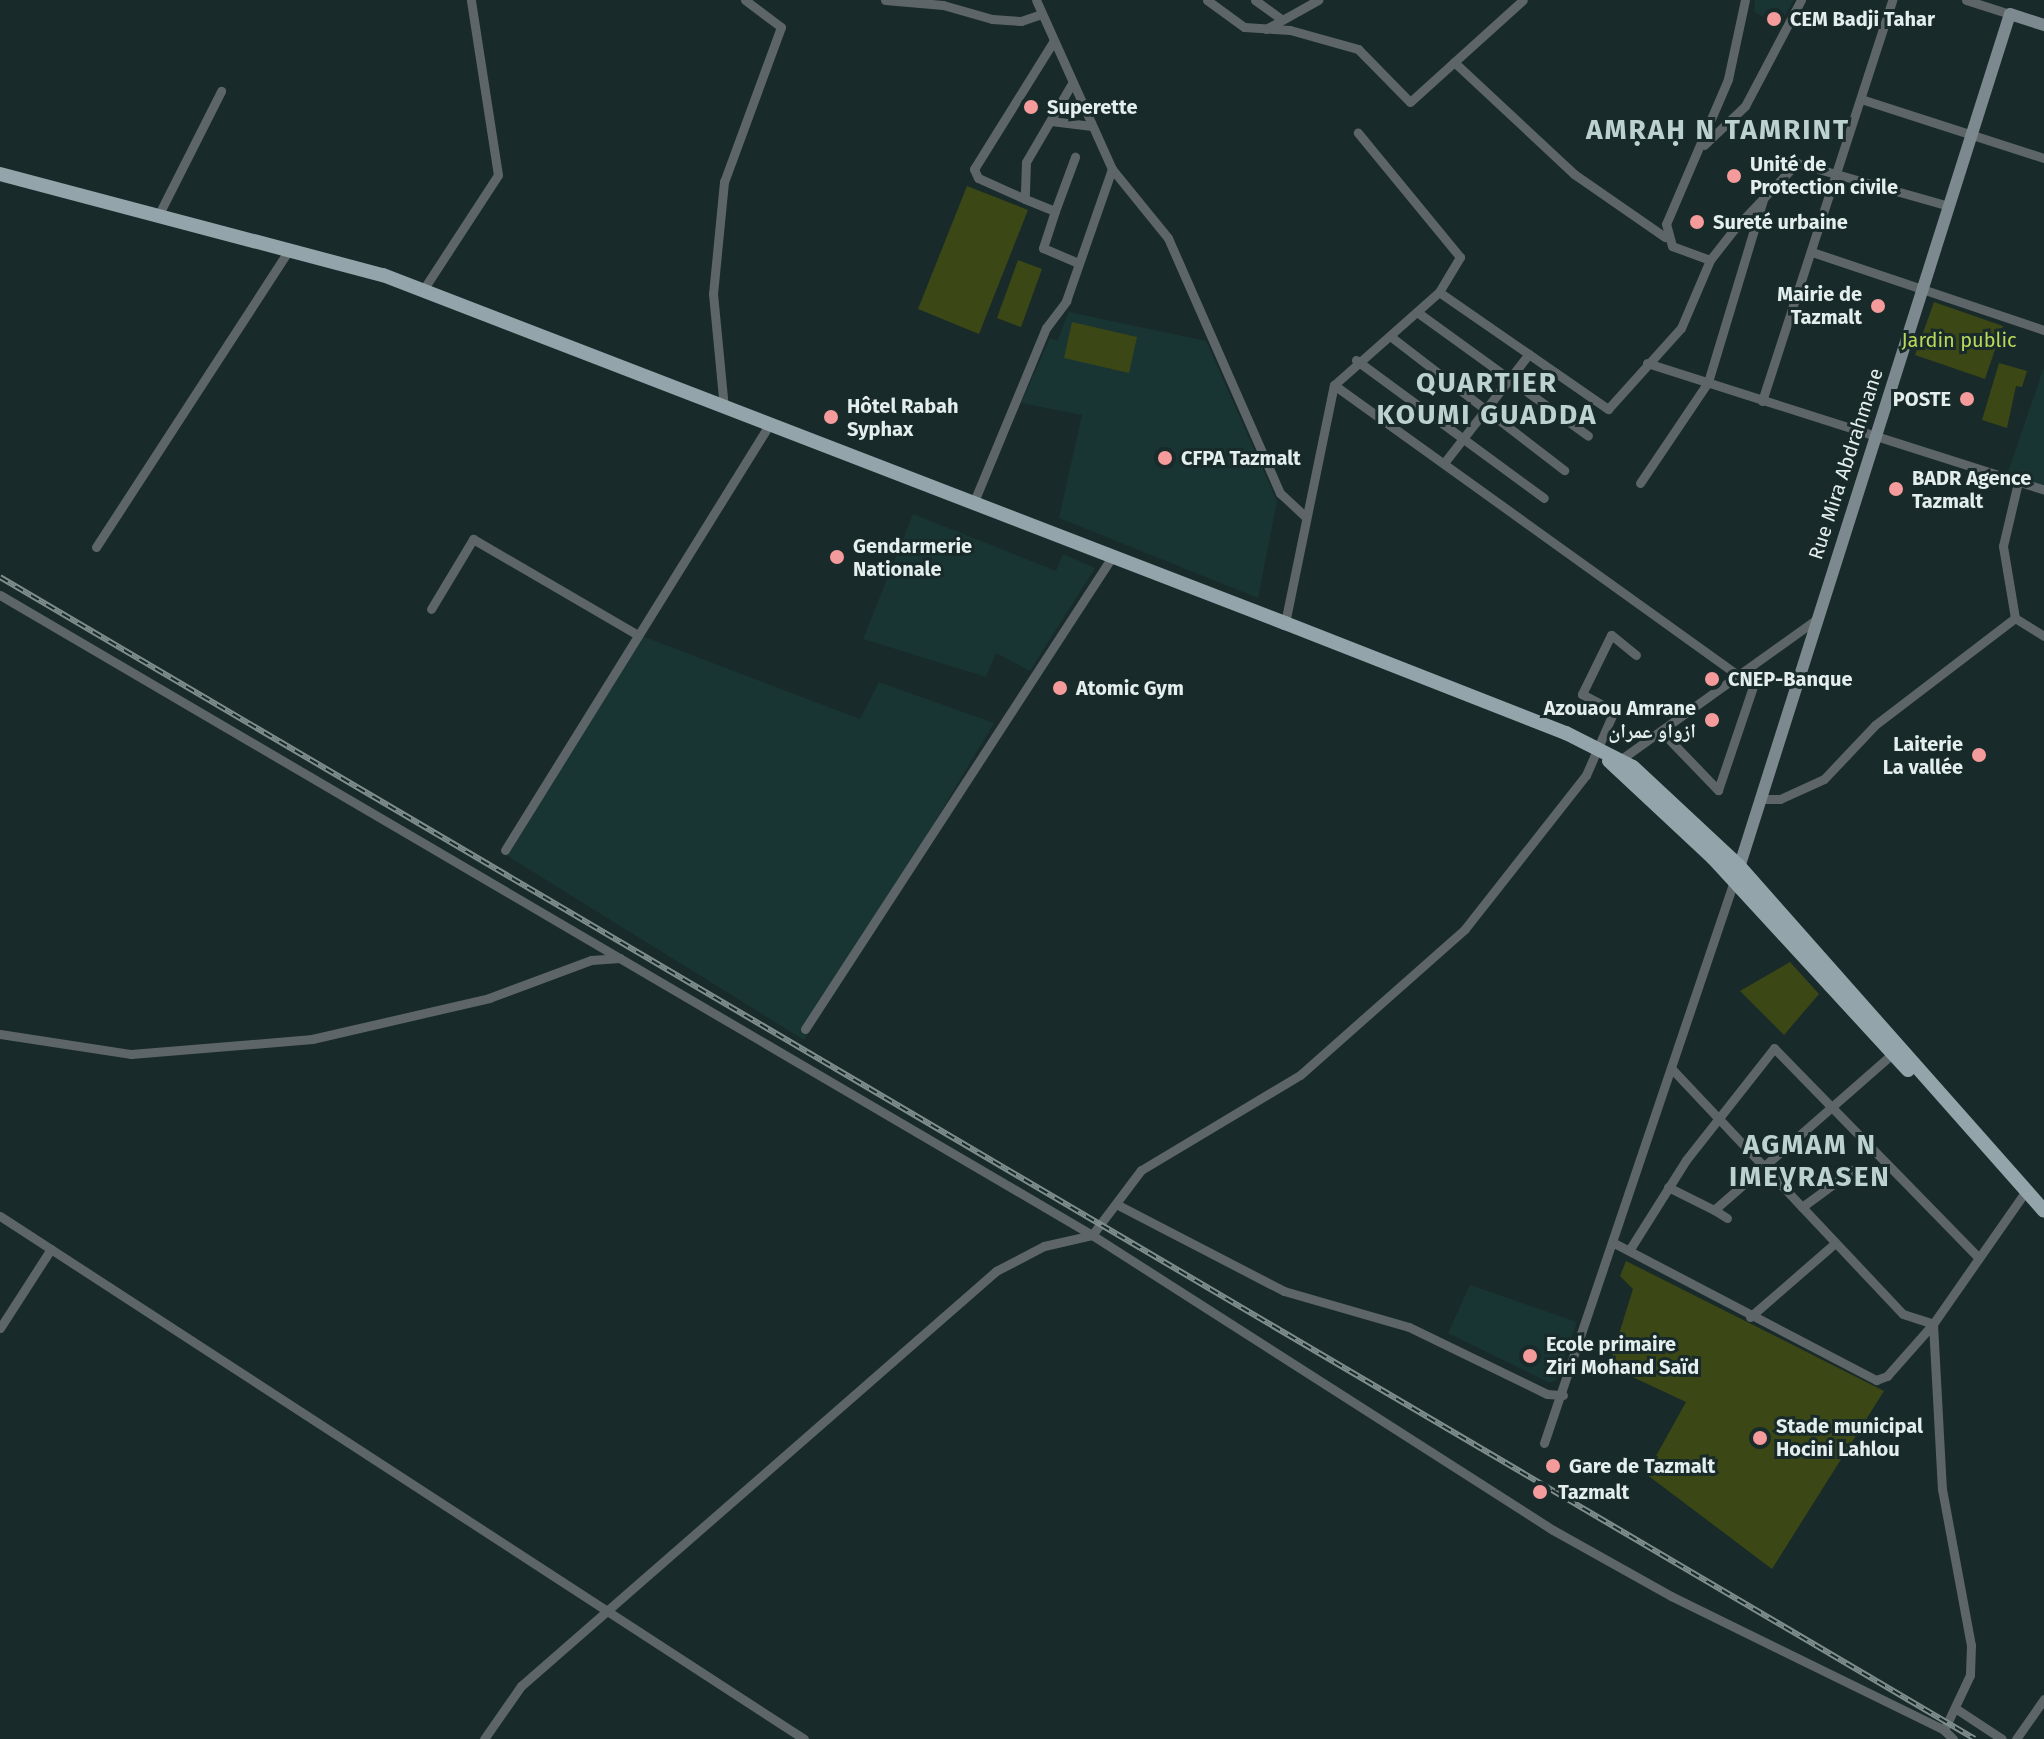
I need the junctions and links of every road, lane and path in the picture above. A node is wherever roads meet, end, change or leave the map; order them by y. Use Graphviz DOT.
graph roads {
  1 [pos="471,0"];
  2 [pos="745,0"];
  3 [pos="885,0"];
  4 [pos="1036,0"];
  5 [pos="1207,0"];
  6 [pos="1255,0"];
  7 [pos="1318,0"];
  8 [pos="1523,0"];
  9 [pos="1745,0"];
  10 [pos="1801,0"];
  11 [pos="1892,0"];
  12 [pos="1966,0"];
  13 [pos="1041,14"];
  14 [pos="2010,14"];
  15 [pos="1281,19"];
  16 [pos="2044,25"];
  17 [pos="1266,29"];
  18 [pos="1053,42"];
  19 [pos="1454,62"];
  20 [pos="1071,85"];
  21 [pos="221,91"];
  22 [pos="1861,99"];
  23 [pos="1714,117"];
  24 [pos="1051,121"];
  25 [pos="1733,122"];
  26 [pos="1090,126"];
  27 [pos="1358,133"];
  28 [pos="1972,133"];
  29 [pos="1702,147"];
  30 [pos="1075,157"];
  31 [pos="2044,158"];
  32 [pos="1112,169"];
  33 [pos="1837,173"];
  34 [pos="0,174"];
  35 [pos="1765,193"];
  36 [pos="1025,199"];
  37 [pos="1949,206"];
  38 [pos="1055,211"];
  39 [pos="159,214"];
  40 [pos="1665,237"];
  41 [pos="290,248"];
  42 [pos="1812,252"];
  43 [pos="1710,260"];
  44 [pos="1079,263"];
  45 [pos="1922,288"];
  46 [pos="423,290"];
  47 [pos="1439,292"];
  48 [pos="1417,312"];
  49 [pos="2043,327"];
  50 [pos="1390,336"];
  51 [pos="1529,354"];
  52 [pos="1356,360"];
  53 [pos="1647,363"];
  54 [pos="1509,381"];
  55 [pos="1708,382"];
  56 [pos="1334,385"];
  57 [pos="1762,401"];
  58 [pos="724,408"];
  59 [pos="1486,410"];
  60 [pos="769,425"];
  61 [pos="1464,436"];
  62 [pos="1588,436"];
  63 [pos="1875,437"];
  64 [pos="1444,463"];
  65 [pos="1564,470"];
  66 [pos="2018,482"];
  67 [pos="1640,483"];
  68 [pos="2044,490"];
  69 [pos="1544,498"];
  70 [pos="973,504"];
  71 [pos="1305,516"];
  72 [pos="96,547"];
  73 [pos="1112,557"];
  74 [pos="0,595"];
  75 [pos="431,609"];
  76 [pos="2015,618"];
  77 [pos="1817,619"];
  78 [pos="1285,623"];
  79 [pos="638,635"];
  80 [pos="2044,636"];
  81 [pos="1636,655"];
  82 [pos="1757,675"];
  83 [pos="1739,676"];
  84 [pos="1662,732"];
  85 [pos="1596,750"];
  86 [pos="1620,760"];
  87 [pos="1760,799"];
  88 [pos="505,850"];
  89 [pos="1737,874"];
  90 [pos="620,958"];
  91 [pos="805,1029"];
  92 [pos="0,1034"];
  93 [pos="1891,1055"];
  94 [pos="1671,1068"];
  95 [pos="1943,1101"];
  96 [pos="1834,1105"];
  97 [pos="1720,1119"];
  98 [pos="1764,1166"];
  99 [pos="1854,1169"];
  100 [pos="1668,1187"];
  101 [pos="2025,1192"];
  102 [pos="1118,1205"];
  103 [pos="1802,1207"];
  104 [pos="1714,1210"];
  105 [pos="2044,1211"];
  106 [pos="0,1216"];
  107 [pos="1727,1218"];
  108 [pos="1092,1235"];
  109 [pos="1614,1243"];
  110 [pos="1835,1243"];
  111 [pos="51,1249"];
  112 [pos="1630,1249"];
  113 [pos="1977,1256"];
  114 [pos="1750,1317"];
  115 [pos="1933,1324"];
  116 [pos="0,1328"];
  117 [pos="1563,1395"];
  118 [pos="1544,1443"];
  119 [pos="604,1613"];
  120 [pos="2044,1699"];
  121 [pos="1955,1708"];
  122 [pos="1944,1730"];
  123 [pos="484,1739"];
  124 [pos="804,1739"];
  125 [pos="1953,1739"];
  126 [pos="2002,1739"];
  127 [pos="2016,1739"];
  1 -- 46 [label="street"];
  2 -- 58 [label="street"];
  3 -- 13 [label="street"];
  4 -- 13 [label="street"];
  5 -- 17 [label="street"];
  6 -- 15 [label="street"];
  7 -- 15 [label="street"];
  8 -- 19 [label="street"];
  9 -- 23 [label="street"];
  10 -- 25 [label="street"];
  11 -- 22 [label="street"];
  12 -- 14 [label="street"];
  13 -- 18 [label="street"];
  14 -- 16 [label="main road"];
  14 -- 28 [label="main road, Rue Mira Abdrahmane"];
  15 -- 17 [label="street"];
  17 -- 19 [label="street"];
  18 -- 20 [label="street"];
  18 -- 36 [label="street"];
  19 -- 40 [label="street"];
  20 -- 24 [label="street"];
  20 -- 26 [label="street"];
  21 -- 39 [label="street"];
  22 -- 28 [label="street"];
  22 -- 33 [label="street"];
  23 -- 25 [label="street"];
  23 -- 29 [label="street"];
  24 -- 26 [label="street"];
  24 -- 36 [label="street"];
  25 -- 29 [label="street"];
  26 -- 32 [label="street"];
  27 -- 47 [label="street"];
  28 -- 31 [label="street"];
  28 -- 37 [label="main road, Rue Mira Abdrahmane"];
  29 -- 40 [label="street"];
  30 -- 38 [label="street"];
  32 -- 44 [label="street"];
  32 -- 71 [label="street"];
  33 -- 35 [label="street"];
  33 -- 37 [label="street"];
  33 -- 42 [label="street"];
  34 -- 39 [label="main road"];
  35 -- 43 [label="street"];
  35 -- 55 [label="street"];
  36 -- 38 [label="street"];
  37 -- 45 [label="main road, Rue Mira Abdrahmane"];
  38 -- 44 [label="street"];
  39 -- 41 [label="main road"];
  40 -- 43 [label="street"];
  41 -- 46 [label="main road"];
  41 -- 72 [label="street"];
  42 -- 45 [label="street"];
  42 -- 57 [label="street"];
  43 -- 53 [label="street"];
  44 -- 70 [label="street"];
  45 -- 49 [label="street"];
  45 -- 63 [label="main road, Rue Mira Abdrahmane"];
  46 -- 58 [label="main road"];
  47 -- 48 [label="street"];
  47 -- 51 [label="street"];
  48 -- 50 [label="street"];
  48 -- 54 [label="street"];
  50 -- 52 [label="street"];
  50 -- 59 [label="street"];
  51 -- 53 [label="street"];
  51 -- 54 [label="street"];
  52 -- 56 [label="street"];
  52 -- 61 [label="street"];
  53 -- 55 [label="street"];
  54 -- 59 [label="street"];
  54 -- 62 [label="street"];
  55 -- 57 [label="street"];
  55 -- 67 [label="street"];
  56 -- 64 [label="street"];
  56 -- 71 [label="street"];
  57 -- 63 [label="street"];
  58 -- 60 [label="main road"];
  59 -- 61 [label="street"];
  59 -- 65 [label="street"];
  60 -- 70 [label="main road"];
  60 -- 79 [label="street"];
  61 -- 64 [label="street"];
  61 -- 69 [label="street"];
  63 -- 66 [label="street"];
  63 -- 77 [label="main road, Rue Mira Abdrahmane"];
  64 -- 83 [label="street"];
  66 -- 68 [label="street"];
  66 -- 76 [label="street"];
  70 -- 73 [label="main road"];
  71 -- 78 [label="street"];
  73 -- 78 [label="main road"];
  73 -- 91 [label="street"];
  74 -- 90 [label="street"];
  75 -- 79 [label="street"];
  76 -- 80 [label="street"];
  76 -- 87 [label="street"];
  77 -- 83 [label="street"];
  77 -- 87 [label="main road, Rue Mira Abdrahmane"];
  78 -- 85 [label="main road"];
  79 -- 88 [label="street"];
  81 -- 85 [label="street"];
  82 -- 84 [label="street"];
  83 -- 84 [label="street"];
  84 -- 86 [label="street"];
  85 -- 86 [label="main road"];
  85 -- 89 [label="main road"];
  85 -- 102 [label="street"];
  86 -- 89 [label="main road"];
  87 -- 89 [label="main road, Rue Mira Abdrahmane"];
  89 -- 93 [label="main road"];
  89 -- 94 [label="street"];
  89 -- 95 [label="main road"];
  90 -- 92 [label="street"];
  90 -- 108 [label="street"];
  93 -- 95 [label="main road"];
  93 -- 96 [label="street"];
  94 -- 97 [label="street"];
  94 -- 109 [label="street"];
  95 -- 101 [label="main road"];
  96 -- 97 [label="street"];
  96 -- 98 [label="street"];
  96 -- 113 [label="street"];
  97 -- 98 [label="street"];
  97 -- 100 [label="street"];
  98 -- 103 [label="street"];
  98 -- 104 [label="street"];
  99 -- 103 [label="street"];
  100 -- 104 [label="street"];
  100 -- 112 [label="street"];
  101 -- 105 [label="main road"];
  101 -- 113 [label="street"];
  102 -- 108 [label="street"];
  102 -- 117 [label="street"];
  103 -- 110 [label="street"];
  104 -- 107 [label="street"];
  106 -- 111 [label="street"];
  108 -- 119 [label="street"];
  108 -- 122 [label="street"];
  109 -- 112 [label="street"];
  109 -- 117 [label="street"];
  110 -- 114 [label="street"];
  110 -- 115 [label="street"];
  111 -- 116 [label="street"];
  111 -- 119 [label="street"];
  112 -- 114 [label="street"];
  113 -- 115 [label="street"];
  114 -- 115 [label="street"];
  115 -- 121 [label="street"];
  117 -- 118 [label="street"];
  119 -- 123 [label="street"];
  119 -- 124 [label="street"];
  120 -- 127 [label="street"];
  121 -- 122 [label="street"];
  121 -- 126 [label="street"];
  122 -- 125 [label="street"];
}
